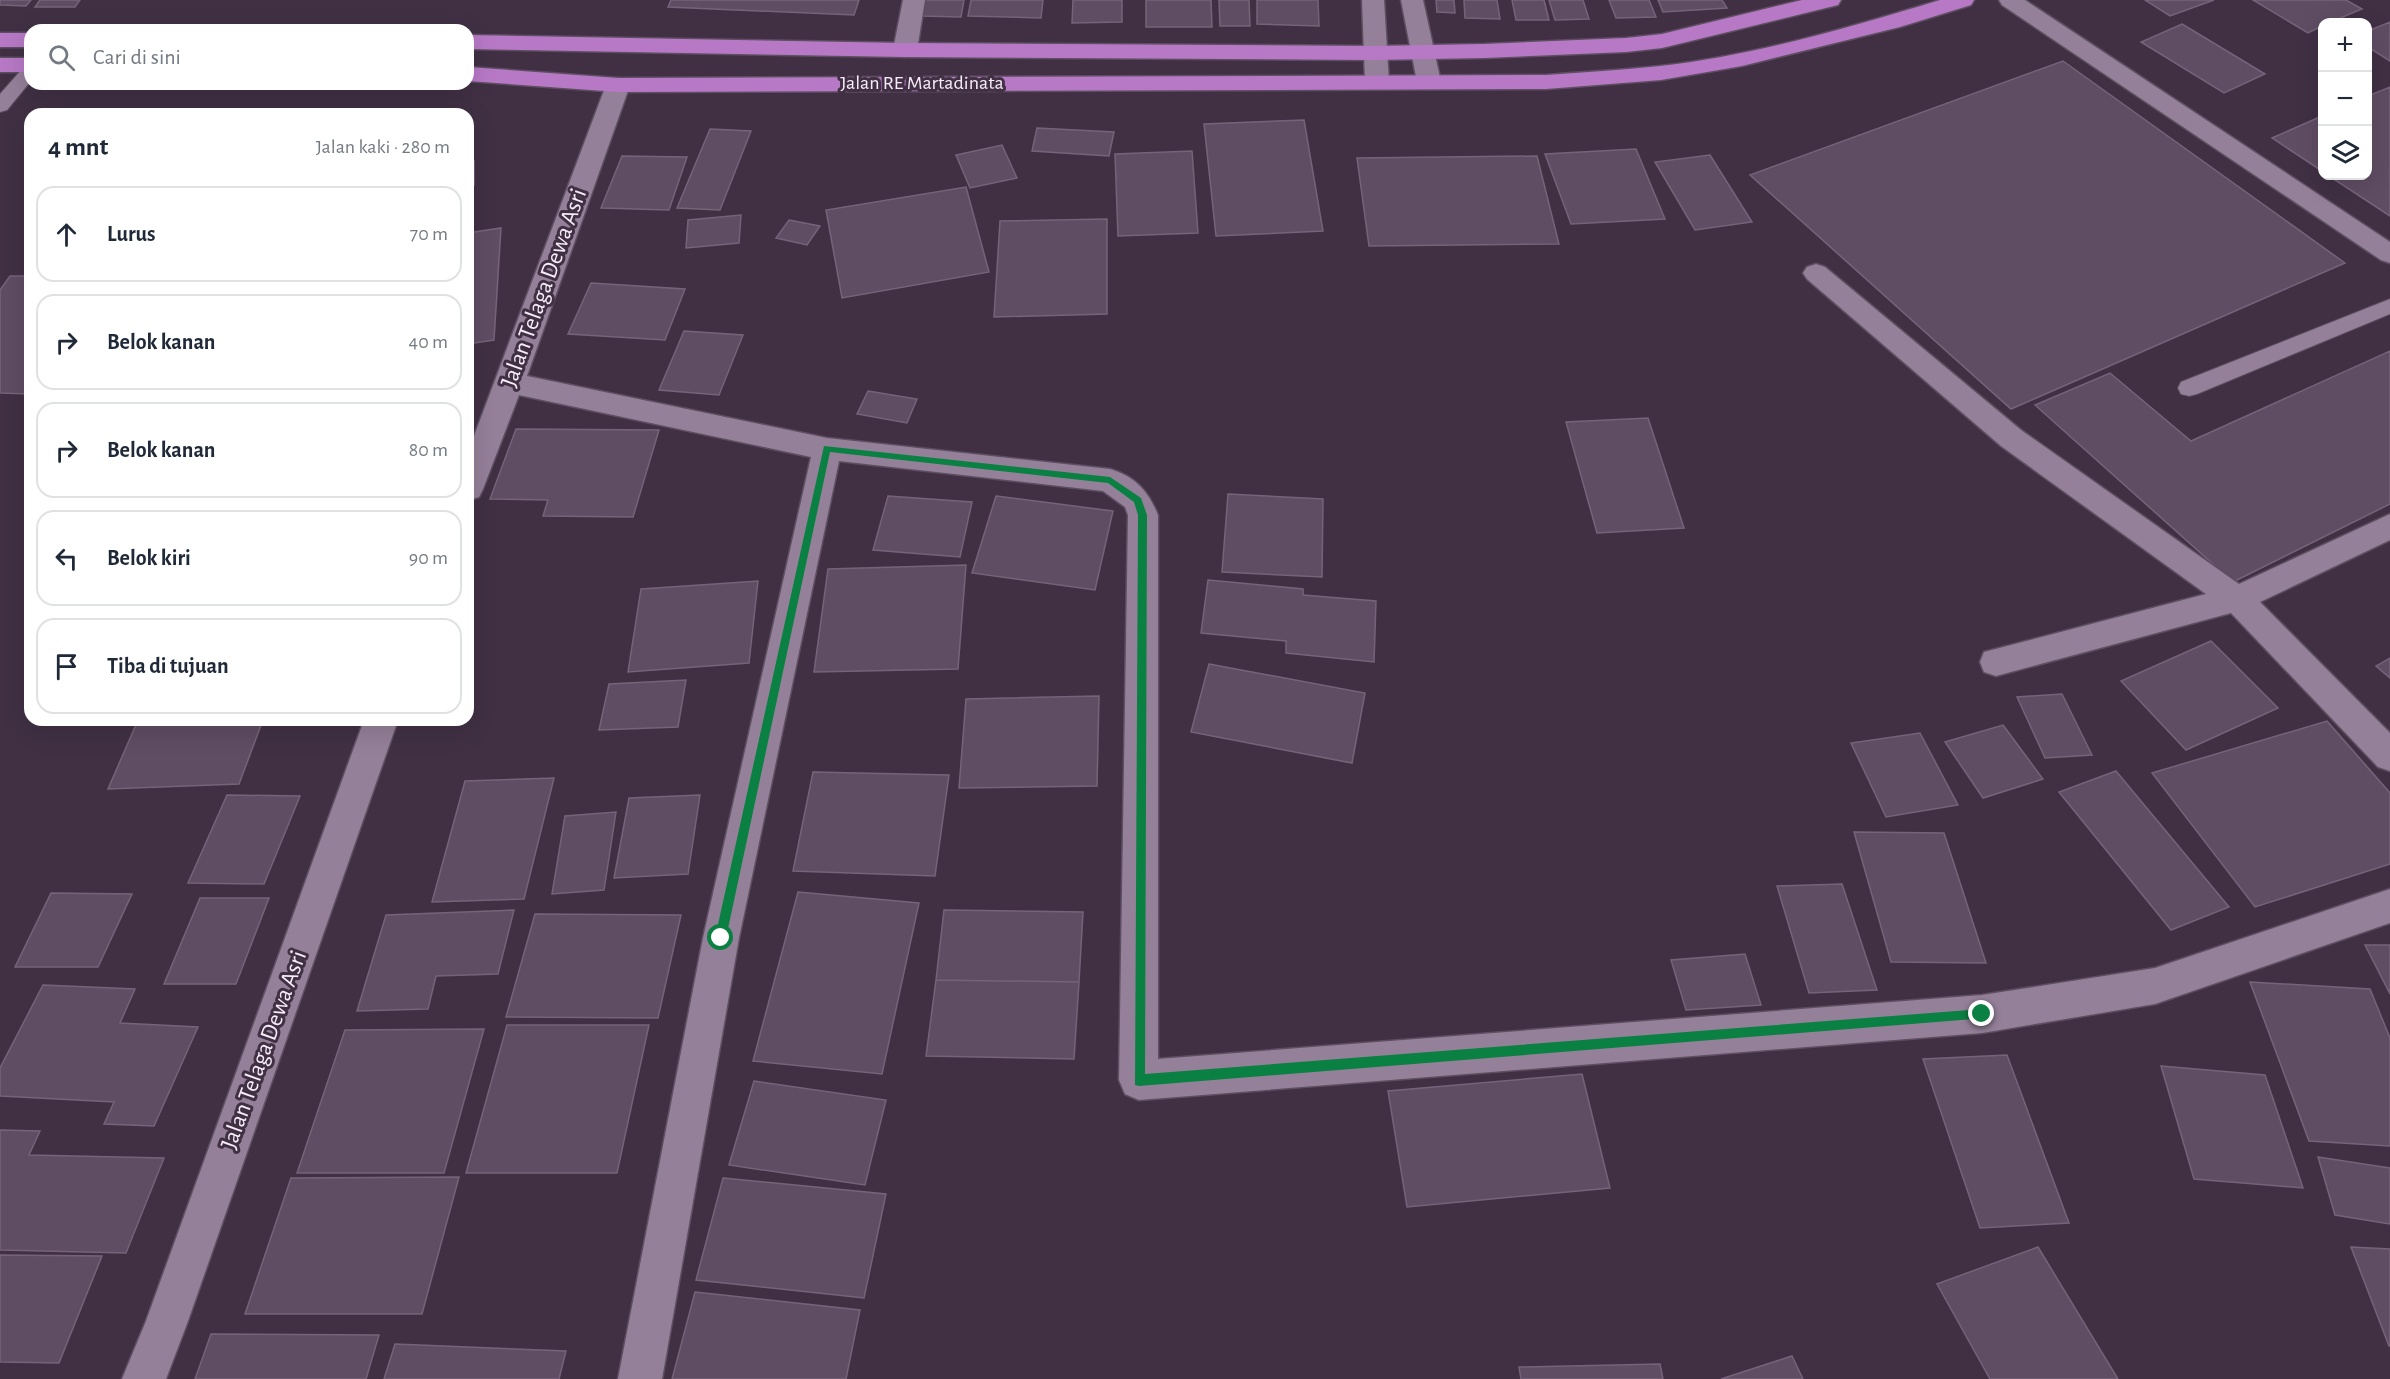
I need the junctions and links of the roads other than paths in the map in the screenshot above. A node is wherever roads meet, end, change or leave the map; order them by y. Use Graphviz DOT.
graph roads {
  1 [pos="914,0"];
  2 [pos="1373,0"];
  3 [pos="1412,0"];
  4 [pos="1830,0"];
  5 [pos="1963,0"];
  6 [pos="2010,0"];
  7 [pos="0,40"];
  8 [pos="24,40"];
  9 [pos="474,42"];
  10 [pos="905,50"];
  11 [pos="1422,51"];
  12 [pos="1374,53"];
  13 [pos="0,65"];
  14 [pos="24,65"];
  15 [pos="474,74"];
  16 [pos="24,78"];
  17 [pos="1377,82"];
  18 [pos="1429,82"];
  19 [pos="618,85"];
  20 [pos="0,106"];
  21 [pos="2390,254"];
  22 [pos="1816,273"];
  23 [pos="2390,306"];
  24 [pos="510,383"];
  25 [pos="2189,388"];
  26 [pos="827,449"];
  27 [pos="474,474"];
  28 [pos="2390,526"];
  29 [pos="2237,599"];
  30 [pos="1996,662"];
  31 [pos="379,726"];
  32 [pos="2390,756"];
  33 [pos="2390,906"];
  34 [pos="144,1379"];
  35 [pos="640,1379"];
  1 -- 10 [label="street"];
  2 -- 12 [label="street"];
  3 -- 11 [label="street"];
  4 -- 11 [label="highway"];
  5 -- 18 [label="highway, Jalan RE Martadinata"];
  6 -- 21 [label="street"];
  7 -- 8 [label="highway"];
  9 -- 10 [label="highway"];
  10 -- 12 [label="highway"];
  11 -- 12 [label="highway"];
  11 -- 18 [label="street"];
  12 -- 17 [label="street"];
  13 -- 14 [label="highway"];
  15 -- 19 [label="highway, Jalan RE Martadinata"];
  16 -- 20 [label="lane"];
  17 -- 18 [label="highway, Jalan RE Martadinata"];
  17 -- 19 [label="highway, Jalan RE Martadinata"];
  19 -- 24 [label="street, Jalan Telaga Dewa Asri"];
  22 -- 29 [label="street"];
  23 -- 25 [label="lane"];
  24 -- 26 [label="street"];
  24 -- 27 [label="street, Jalan Telaga Dewa Asri"];
  26 -- 33 [label="street"];
  26 -- 35 [label="street"];
  28 -- 29 [label="street"];
  29 -- 30 [label="street"];
  29 -- 32 [label="street"];
  31 -- 34 [label="street, Jalan Telaga Dewa Asri"];
}
